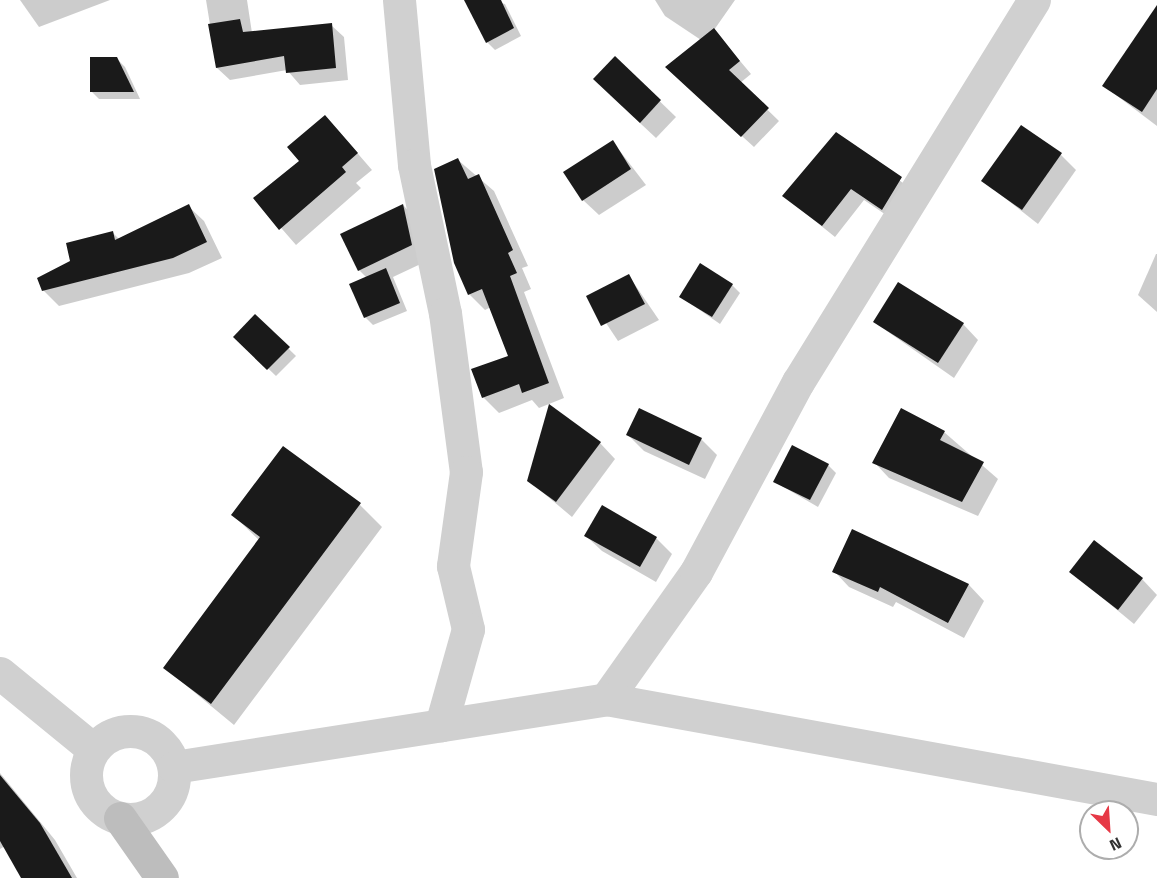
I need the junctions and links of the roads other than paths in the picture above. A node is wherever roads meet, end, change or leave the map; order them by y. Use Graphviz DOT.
graph roads {
  1 [pos="399,0"];
  2 [pos="1034,0"];
  3 [pos="0,673"];
  4 [pos="606,699"];
  5 [pos="441,725"];
  6 [pos="93,749"];
  7 [pos="174,767"];
  8 [pos="1157,799"];
  9 [pos="120,818"];
  10 [pos="162,878"];
  1 -- 5 [label="street"];
  2 -- 4 [label="street"];
  3 -- 6 [label="street"];
  4 -- 5 [label="street"];
  4 -- 8 [label="street"];
  5 -- 7 [label="street"];
  6 -- 7 [label="street"];
  6 -- 9 [label="street"];
  7 -- 9 [label="street"];
  9 -- 10 [label="street"];
}
